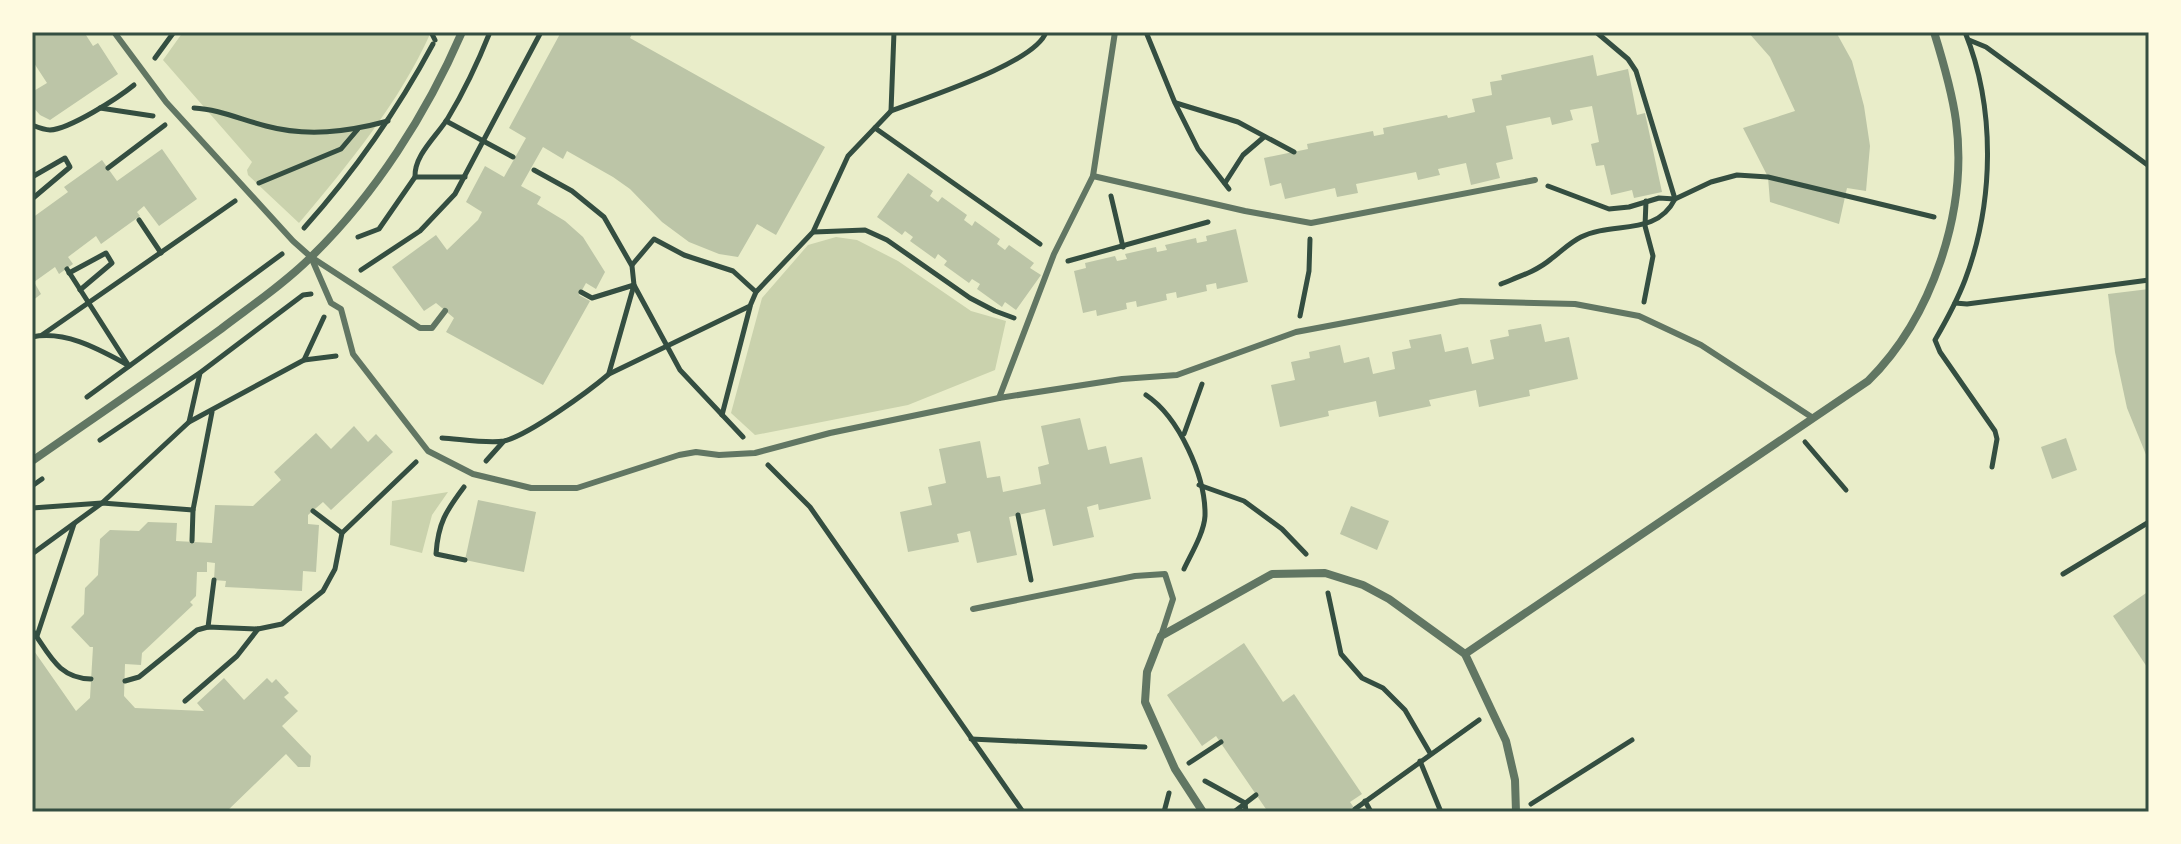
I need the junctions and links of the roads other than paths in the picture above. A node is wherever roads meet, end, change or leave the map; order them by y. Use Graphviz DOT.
graph roads {
  1 [pos="114,32"];
  2 [pos="462,32"];
  3 [pos="1115,32"];
  4 [pos="1934,32"];
  5 [pos="1093,176"];
  6 [pos="1535,180"];
  7 [pos="311,257"];
  8 [pos="445,311"];
  9 [pos="999,398"];
  10 [pos="1814,418"];
  11 [pos="32,461"];
  12 [pos="973,609"];
  13 [pos="1161,636"];
  14 [pos="1465,654"];
  15 [pos="1203,812"];
  16 [pos="1517,812"];
  1 -- 7 [label="lane"];
  2 -- 7 [label="street"];
  3 -- 5 [label="lane"];
  4 -- 10 [label="street"];
  5 -- 6 [label="lane"];
  5 -- 9 [label="lane"];
  7 -- 8 [label="lane"];
  7 -- 9 [label="lane"];
  7 -- 11 [label="street"];
  9 -- 10 [label="lane"];
  10 -- 14 [label="street"];
  12 -- 13 [label="lane"];
  13 -- 14 [label="street"];
  13 -- 15 [label="street"];
  14 -- 16 [label="street"];
}
